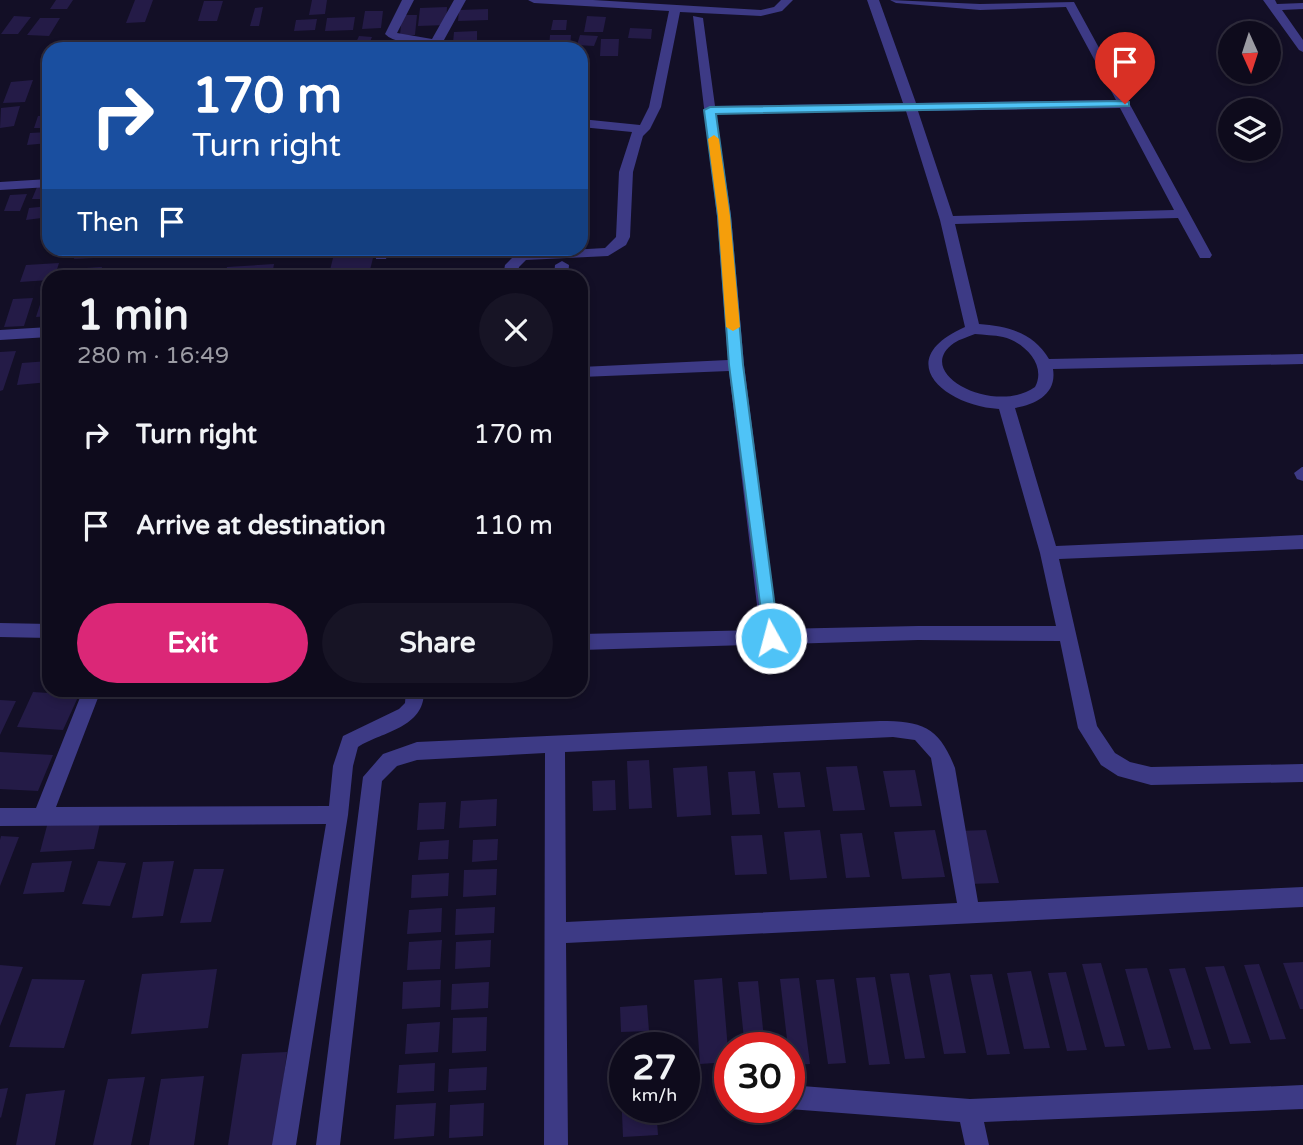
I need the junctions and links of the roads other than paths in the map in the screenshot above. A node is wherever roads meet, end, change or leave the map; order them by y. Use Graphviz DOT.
graph roads {
  1 [pos="408,0"];
  2 [pos="460,0"];
  3 [pos="534,0"];
  4 [pos="787,0"];
  5 [pos="873,0"];
  6 [pos="896,0"];
  7 [pos="583,2"];
  8 [pos="1068,2"];
  9 [pos="1272,4"];
  10 [pos="1303,6"];
  11 [pos="675,9"];
  12 [pos="698,18"];
  13 [pos="427,42"];
  14 [pos="437,42"];
  15 [pos="1303,48"];
  16 [pos="1125,104"];
  17 [pos="909,106"];
  18 [pos="710,110"];
  19 [pos="588,124"];
  20 [pos="645,129"];
  21 [pos="42,183"];
  22 [pos="0,186"];
  23 [pos="1185,214"];
  24 [pos="947,220"];
  25 [pos="588,253"];
  26 [pos="1205,255"];
  27 [pos="522,256"];
  28 [pos="511,270"];
  29 [pos="973,329"];
  30 [pos="42,332"];
  31 [pos="0,335"];
  32 [pos="1303,359"];
  33 [pos="1047,364"];
  34 [pos="736,365"];
  35 [pos="588,372"];
  36 [pos="1006,405"];
  37 [pos="1303,542"];
  38 [pos="1049,553"];
  39 [pos="0,630"];
  40 [pos="42,631"];
  41 [pos="1066,634"];
  42 [pos="771,638"];
  43 [pos="588,642"];
  44 [pos="89,697"];
  45 [pos="415,697"];
  46 [pos="555,745"];
  47 [pos="1303,773"];
  48 [pos="338,815"];
  49 [pos="0,817"];
  50 [pos="42,817"];
  51 [pos="1303,897"];
  52 [pos="969,913"];
  53 [pos="556,933"];
  54 [pos="1303,1097"];
  55 [pos="805,1098"];
  56 [pos="970,1111"];
  57 [pos="284,1145"];
  58 [pos="328,1145"];
  59 [pos="556,1145"];
  60 [pos="977,1145"];
  1 -- 13 [label="street"];
  2 -- 14 [label="street"];
  3 -- 7 [label="street"];
  4 -- 11 [label="street"];
  5 -- 17 [label="street"];
  6 -- 8 [label="street"];
  7 -- 11 [label="street"];
  8 -- 16 [label="street"];
  9 -- 10 [label="street"];
  9 -- 15 [label="street"];
  11 -- 20 [label="street"];
  12 -- 18 [label="street"];
  16 -- 17 [label="street"];
  16 -- 23 [label="street"];
  17 -- 18 [label="street"];
  17 -- 24 [label="street"];
  18 -- 34 [label="street"];
  19 -- 20 [label="street"];
  20 -- 25 [label="street"];
  21 -- 22 [label="street"];
  23 -- 24 [label="street"];
  23 -- 26 [label="street"];
  24 -- 29 [label="street"];
  27 -- 28 [label="street"];
  29 -- 33 [label="street"];
  29 -- 36 [label="street"];
  30 -- 31 [label="street"];
  32 -- 33 [label="street"];
  33 -- 36 [label="street"];
  34 -- 35 [label="street"];
  34 -- 42 [label="street"];
  36 -- 38 [label="street"];
  37 -- 38 [label="street"];
  38 -- 41 [label="street"];
  39 -- 40 [label="street"];
  41 -- 42 [label="street"];
  41 -- 47 [label="street"];
  42 -- 43 [label="street"];
  44 -- 50 [label="street"];
  45 -- 48 [label="street"];
  46 -- 52 [label="street"];
  46 -- 53 [label="street"];
  46 -- 58 [label="street"];
  48 -- 50 [label="street"];
  48 -- 57 [label="street"];
  49 -- 50 [label="street"];
  51 -- 52 [label="street"];
  52 -- 53 [label="street"];
  53 -- 59 [label="street"];
  54 -- 56 [label="street"];
  55 -- 56 [label="street"];
  56 -- 60 [label="street"];
}
